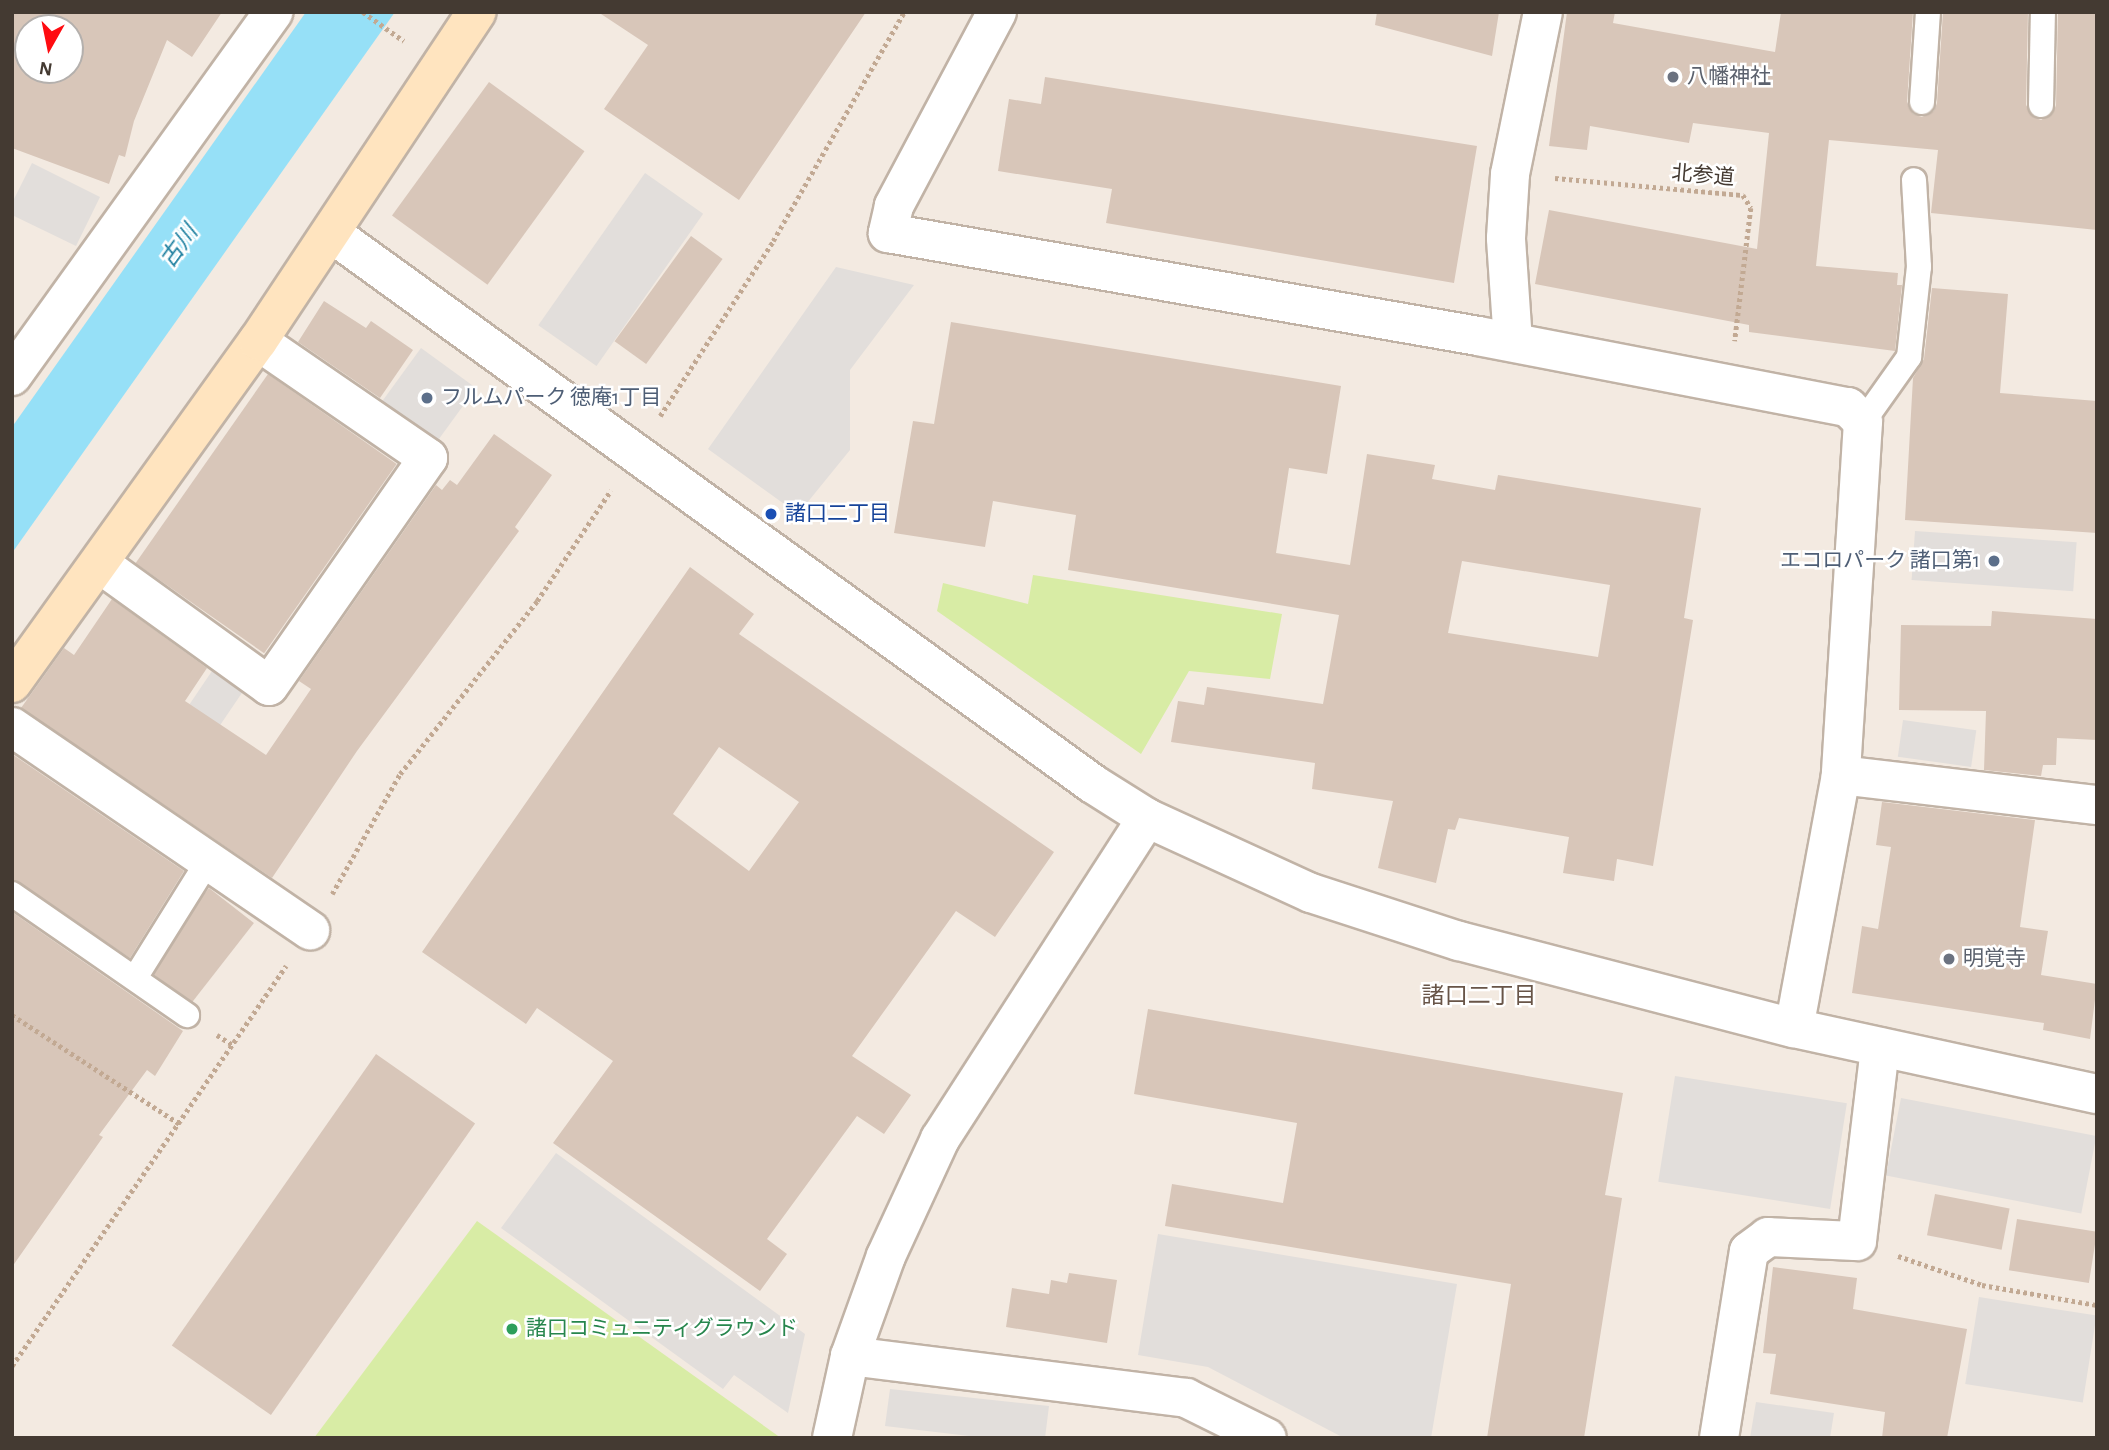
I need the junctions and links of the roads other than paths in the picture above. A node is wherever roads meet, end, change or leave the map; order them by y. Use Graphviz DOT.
graph roads {
  1 [pos="274,12"];
  2 [pos="477,12"];
  3 [pos="997,12"];
  4 [pos="1543,12"];
  5 [pos="1928,12"];
  6 [pos="2043,12"];
  7 [pos="1922,102"];
  8 [pos="2041,105"];
  9 [pos="1914,180"];
  10 [pos="331,233"];
  11 [pos="258,341"];
  12 [pos="1513,342"];
  13 [pos="12,376"];
  14 [pos="1863,422"];
  15 [pos="100,564"];
  16 [pos="12,683"];
  17 [pos="12,727"];
  18 [pos="1841,775"];
  19 [pos="2097,805"];
  20 [pos="1147,818"];
  21 [pos="208,861"];
  22 [pos="12,894"];
  23 [pos="310,930"];
  24 [pos="135,978"];
  25 [pos="187,1015"];
  26 [pos="1794,1028"];
  27 [pos="1880,1046"];
  28 [pos="2097,1094"];
  29 [pos="850,1356"];
  30 [pos="832,1438"];
  31 [pos="1267,1438"];
  32 [pos="1719,1438"];
  1 -- 13 [label="street"];
  2 -- 10 [label="street"];
  3 -- 12 [label="street"];
  4 -- 12 [label="street"];
  5 -- 7 [label="lane"];
  6 -- 8 [label="lane"];
  9 -- 14 [label="lane"];
  10 -- 11 [label="street"];
  10 -- 20 [label="street"];
  11 -- 15 [label="street"];
  11 -- 15 [label="street"];
  12 -- 14 [label="street"];
  14 -- 18 [label="street"];
  15 -- 16 [label="street"];
  17 -- 21 [label="street"];
  18 -- 19 [label="street"];
  18 -- 26 [label="street"];
  20 -- 26 [label="street"];
  20 -- 29 [label="street"];
  21 -- 23 [label="street"];
  21 -- 24 [label="lane"];
  22 -- 24 [label="lane"];
  24 -- 25 [label="lane"];
  26 -- 27 [label="street"];
  27 -- 28 [label="street"];
  27 -- 32 [label="street"];
  29 -- 30 [label="street"];
  29 -- 31 [label="street"];
}
